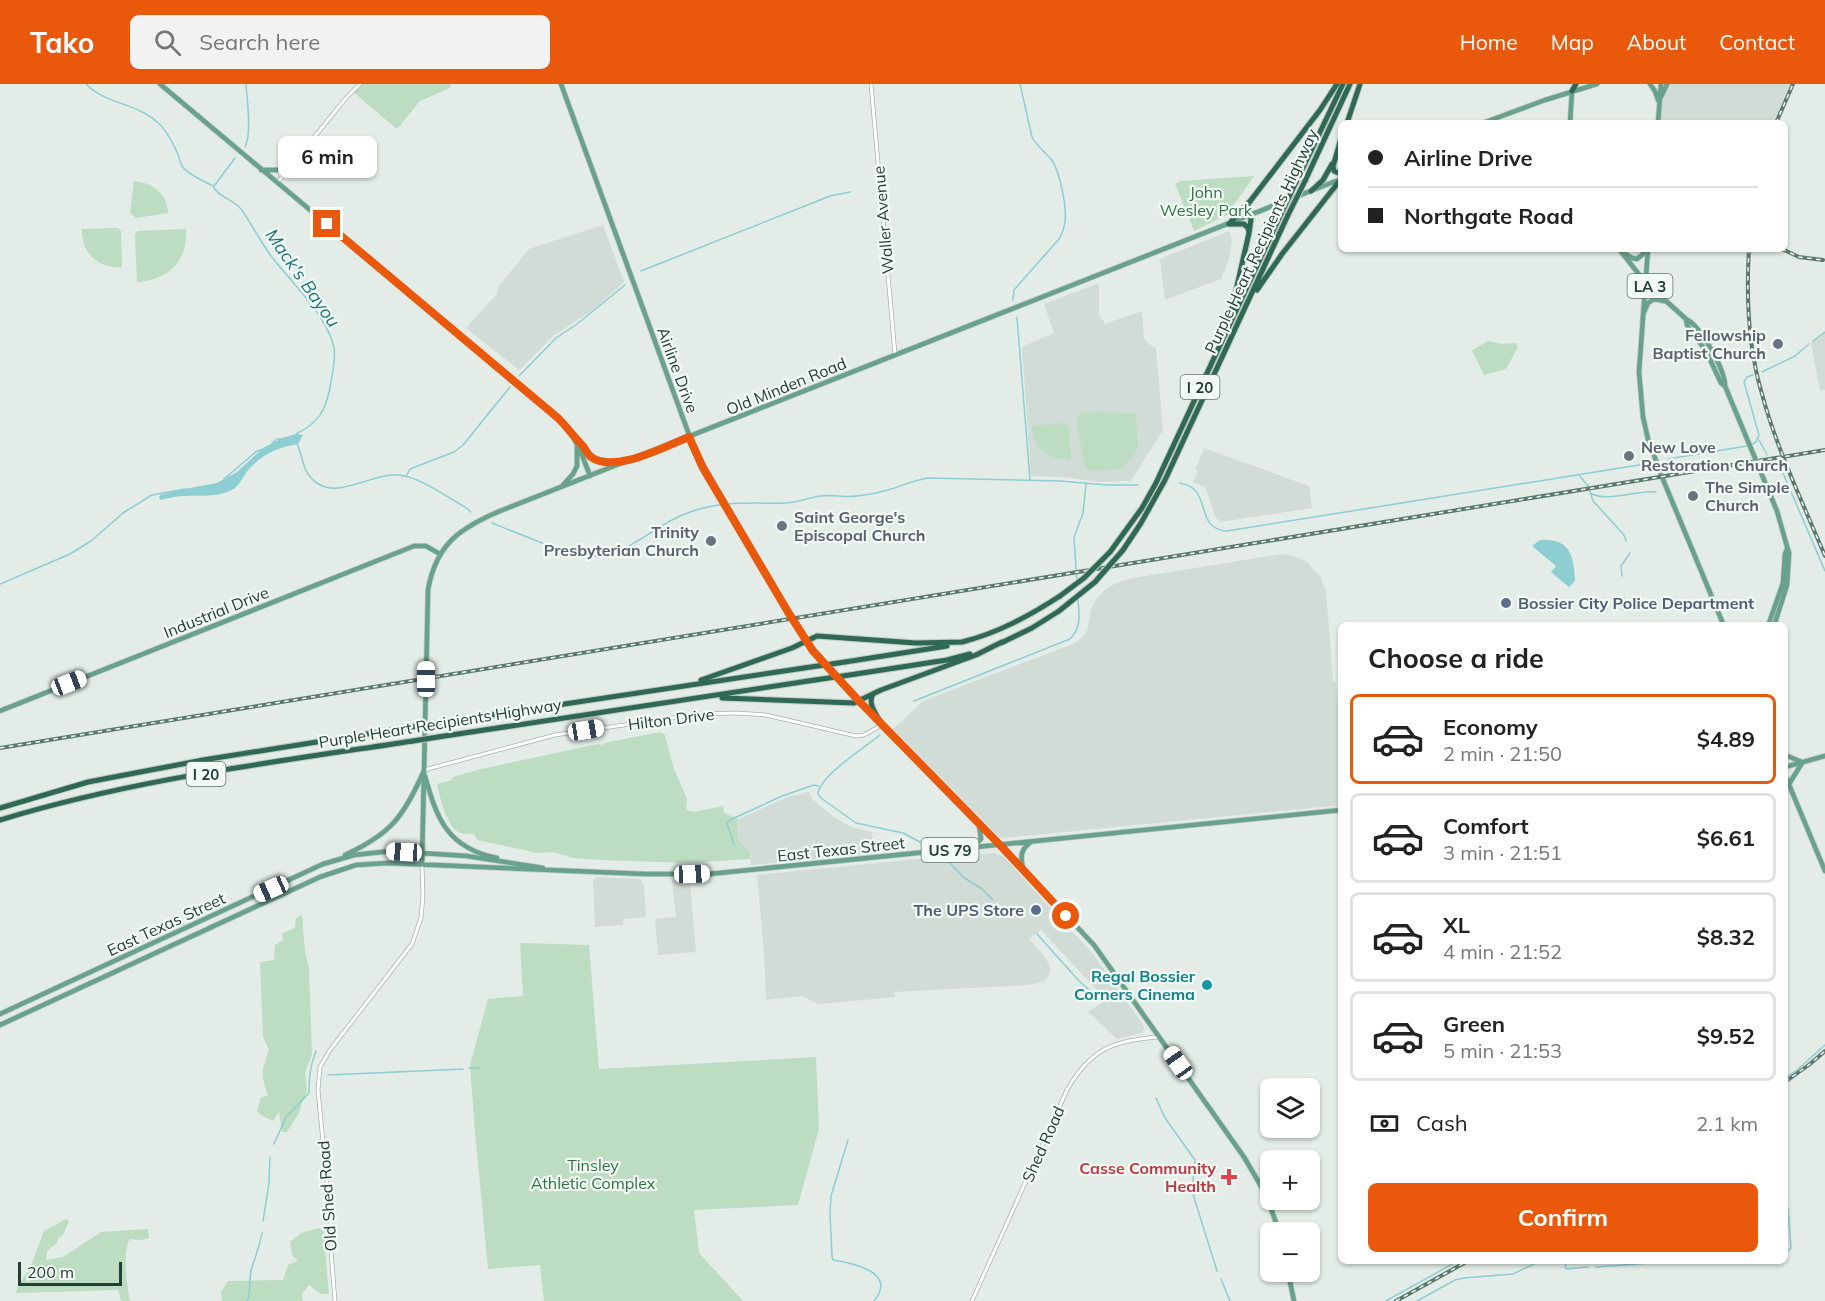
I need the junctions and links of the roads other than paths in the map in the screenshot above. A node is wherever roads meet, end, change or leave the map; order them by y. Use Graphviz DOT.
graph roads {
  1 [pos="160,84"];
  2 [pos="360,84"];
  3 [pos="561,84"];
  4 [pos="871,84"];
  5 [pos="1337,84"];
  6 [pos="1343,84"];
  7 [pos="1350,84"];
  8 [pos="1360,84"];
  9 [pos="1574,84"];
  10 [pos="1597,84"];
  11 [pos="1650,84"];
  12 [pos="1660,84"];
  13 [pos="1667,84"];
  14 [pos="1572,91"];
  15 [pos="1659,102"];
  16 [pos="1348,120"];
  17 [pos="1491,120"];
  18 [pos="1570,120"];
  19 [pos="1658,120"];
  20 [pos="1338,148"];
  21 [pos="1333,164"];
  22 [pos="290,165"];
  23 [pos="261,170"];
  24 [pos="1338,174"];
  25 [pos="1338,178"];
  26 [pos="1338,181"];
  27 [pos="276,183"];
  28 [pos="1320,187"];
  29 [pos="1311,191"];
  30 [pos="1323,201"];
  31 [pos="1249,202"];
  32 [pos="1250,215"];
  33 [pos="1229,224"];
  34 [pos="1250,233"];
  35 [pos="1622,252"];
  36 [pos="1623,252"];
  37 [pos="1644,252"];
  38 [pos="1647,252"];
  39 [pos="1645,282"];
  40 [pos="1248,302"];
  41 [pos="1668,303"];
  42 [pos="1643,315"];
  43 [pos="1227,331"];
  44 [pos="895,356"];
  45 [pos="689,437"];
  46 [pos="577,442"];
  47 [pos="626,462"];
  48 [pos="591,476"];
  49 [pos="561,488"];
  50 [pos="1786,546"];
  51 [pos="440,554"];
  52 [pos="1722,622"];
  53 [pos="1769,622"];
  54 [pos="1774,622"];
  55 [pos="805,640"];
  56 [pos="963,642"];
  57 [pos="1002,642"];
  58 [pos="658,690"];
  59 [pos="881,690"];
  60 [pos="690,700"];
  61 [pos="858,700"];
  62 [pos="0,711"];
  63 [pos="882,725"];
  64 [pos="1788,756"];
  65 [pos="1825,756"];
  66 [pos="1802,762"];
  67 [pos="1788,765"];
  68 [pos="424,770"];
  69 [pos="1788,781"];
  70 [pos="1788,784"];
  71 [pos="0,808"];
  72 [pos="1338,810"];
  73 [pos="0,820"];
  74 [pos="979,824"];
  75 [pos="1031,842"];
  76 [pos="1000,845"];
  77 [pos="971,848"];
  78 [pos="423,853"];
  79 [pos="323,864"];
  80 [pos="422,864"];
  81 [pos="537,867"];
  82 [pos="557,870"];
  83 [pos="1024,871"];
  84 [pos="1825,871"];
  85 [pos="0,1014"];
  86 [pos="0,1025"];
  87 [pos="1159,1037"];
  88 [pos="1276,1222"];
  89 [pos="1290,1282"];
  90 [pos="335,1301"];
  91 [pos="972,1301"];
  92 [pos="1294,1301"];
  1 -- 23 [label="main road"];
  2 -- 22 [label="street"];
  3 -- 45 [label="main road, Airline Drive"];
  4 -- 44 [label="street, Waller Avenue"];
  5 -- 31 [label="highway"];
  6 -- 43 [label="highway, Purple Heart Recipients Highway / I 20, bridge"];
  7 -- 40 [label="highway, Purple Heart Recipients Highway / I 20, bridge"];
  8 -- 16 [label="highway"];
  9 -- 14 [label="highway"];
  10 -- 14 [label="main road"];
  11 -- 15 [label="main road"];
  12 -- 15 [label="main road"];
  13 -- 15 [label="main road"];
  14 -- 17 [label="main road"];
  14 -- 18 [label="main road"];
  15 -- 19 [label="main road"];
  20 -- 21 [label="highway"];
  21 -- 24 [label="highway"];
  21 -- 29 [label="highway"];
  22 -- 23 [label="main road"];
  22 -- 27 [label="street"];
  23 -- 27 [label="main road"];
  25 -- 28 [label="main road, Old Minden Road"];
  26 -- 30 [label="highway"];
  27 -- 46 [label="main road"];
  28 -- 29 [label="main road, Old Minden Road"];
  28 -- 30 [label="highway"];
  29 -- 32 [label="main road, Old Minden Road"];
  30 -- 40 [label="highway"];
  31 -- 32 [label="highway"];
  31 -- 33 [label="highway"];
  32 -- 33 [label="main road, Old Minden Road"];
  32 -- 34 [label="highway"];
  33 -- 34 [label="highway"];
  33 -- 44 [label="main road, Old Minden Road"];
  34 -- 43 [label="highway"];
  35 -- 39 [label="main road, LA 3"];
  36 -- 37 [label="main road"];
  38 -- 39 [label="main road"];
  39 -- 41 [label="main road, LA 3"];
  39 -- 42 [label="main road"];
  40 -- 57 [label="highway, Purple Heart Recipients Highway / I 20, bridge"];
  41 -- 42 [label="main road"];
  41 -- 50 [label="main road, LA 3, bridge"];
  42 -- 52 [label="main road"];
  43 -- 56 [label="highway, Purple Heart Recipients Highway / I 20, bridge"];
  44 -- 45 [label="main road, Old Minden Road"];
  45 -- 47 [label="main road, Old Minden Road"];
  45 -- 55 [label="main road, Airline Drive"];
  46 -- 47 [label="main road"];
  46 -- 48 [label="main road"];
  46 -- 49 [label="main road"];
  47 -- 48 [label="main road, Old Minden Road"];
  48 -- 49 [label="main road, Old Minden Road"];
  49 -- 51 [label="main road, Old Minden Road"];
  50 -- 53 [label="main road, LA 3"];
  50 -- 54 [label="main road, LA 3"];
  51 -- 62 [label="main road, Industrial Drive"];
  51 -- 68 [label="main road, Old Minden Road"];
  55 -- 56 [label="highway"];
  55 -- 58 [label="highway"];
  55 -- 61 [label="main road, Airline Drive"];
  56 -- 58 [label="highway, Purple Heart Recipients Highway / I 20, bridge"];
  57 -- 59 [label="highway"];
  57 -- 60 [label="highway, Purple Heart Recipients Highway / I 20, bridge"];
  58 -- 71 [label="highway, Purple Heart Recipients Highway / I 20, bridge"];
  59 -- 61 [label="highway"];
  59 -- 63 [label="highway"];
  60 -- 61 [label="highway"];
  60 -- 73 [label="highway, Purple Heart Recipients Highway / I 20, bridge"];
  61 -- 63 [label="main road, Airline Drive"];
  63 -- 68 [label="street, Hilton Drive"];
  63 -- 74 [label="main road, Airline Drive"];
  64 -- 66 [label="main road"];
  65 -- 66 [label="main road"];
  66 -- 67 [label="main road"];
  66 -- 69 [label="main road"];
  68 -- 78 [label="main road, Old Minden Road"];
  68 -- 79 [label="main road"];
  68 -- 81 [label="main road"];
  70 -- 84 [label="main road"];
  72 -- 75 [label="main road, East Texas Street / US 79"];
  74 -- 76 [label="main road, Airline Drive"];
  74 -- 77 [label="main road"];
  75 -- 76 [label="main road, East Texas Street / US 79"];
  75 -- 83 [label="main road"];
  76 -- 77 [label="main road, East Texas Street / US 79"];
  76 -- 83 [label="main road, Airline Drive"];
  77 -- 82 [label="main road, East Texas Street / US 79"];
  78 -- 79 [label="main road, East Texas Street / US 79"];
  78 -- 80 [label="main road, Old Minden Road"];
  78 -- 81 [label="main road, East Texas Street / US 79"];
  79 -- 85 [label="main road, East Texas Street / US 79"];
  80 -- 82 [label="main road, East Texas Street / US 79"];
  80 -- 86 [label="main road, East Texas Street / US 79"];
  80 -- 90 [label="street, Old Shed Road"];
  81 -- 82 [label="main road, East Texas Street / US 79"];
  83 -- 87 [label="main road, Airline Drive"];
  87 -- 88 [label="main road, Airline Drive"];
  87 -- 91 [label="street, Shed Road"];
  89 -- 92 [label="main road"];
}
